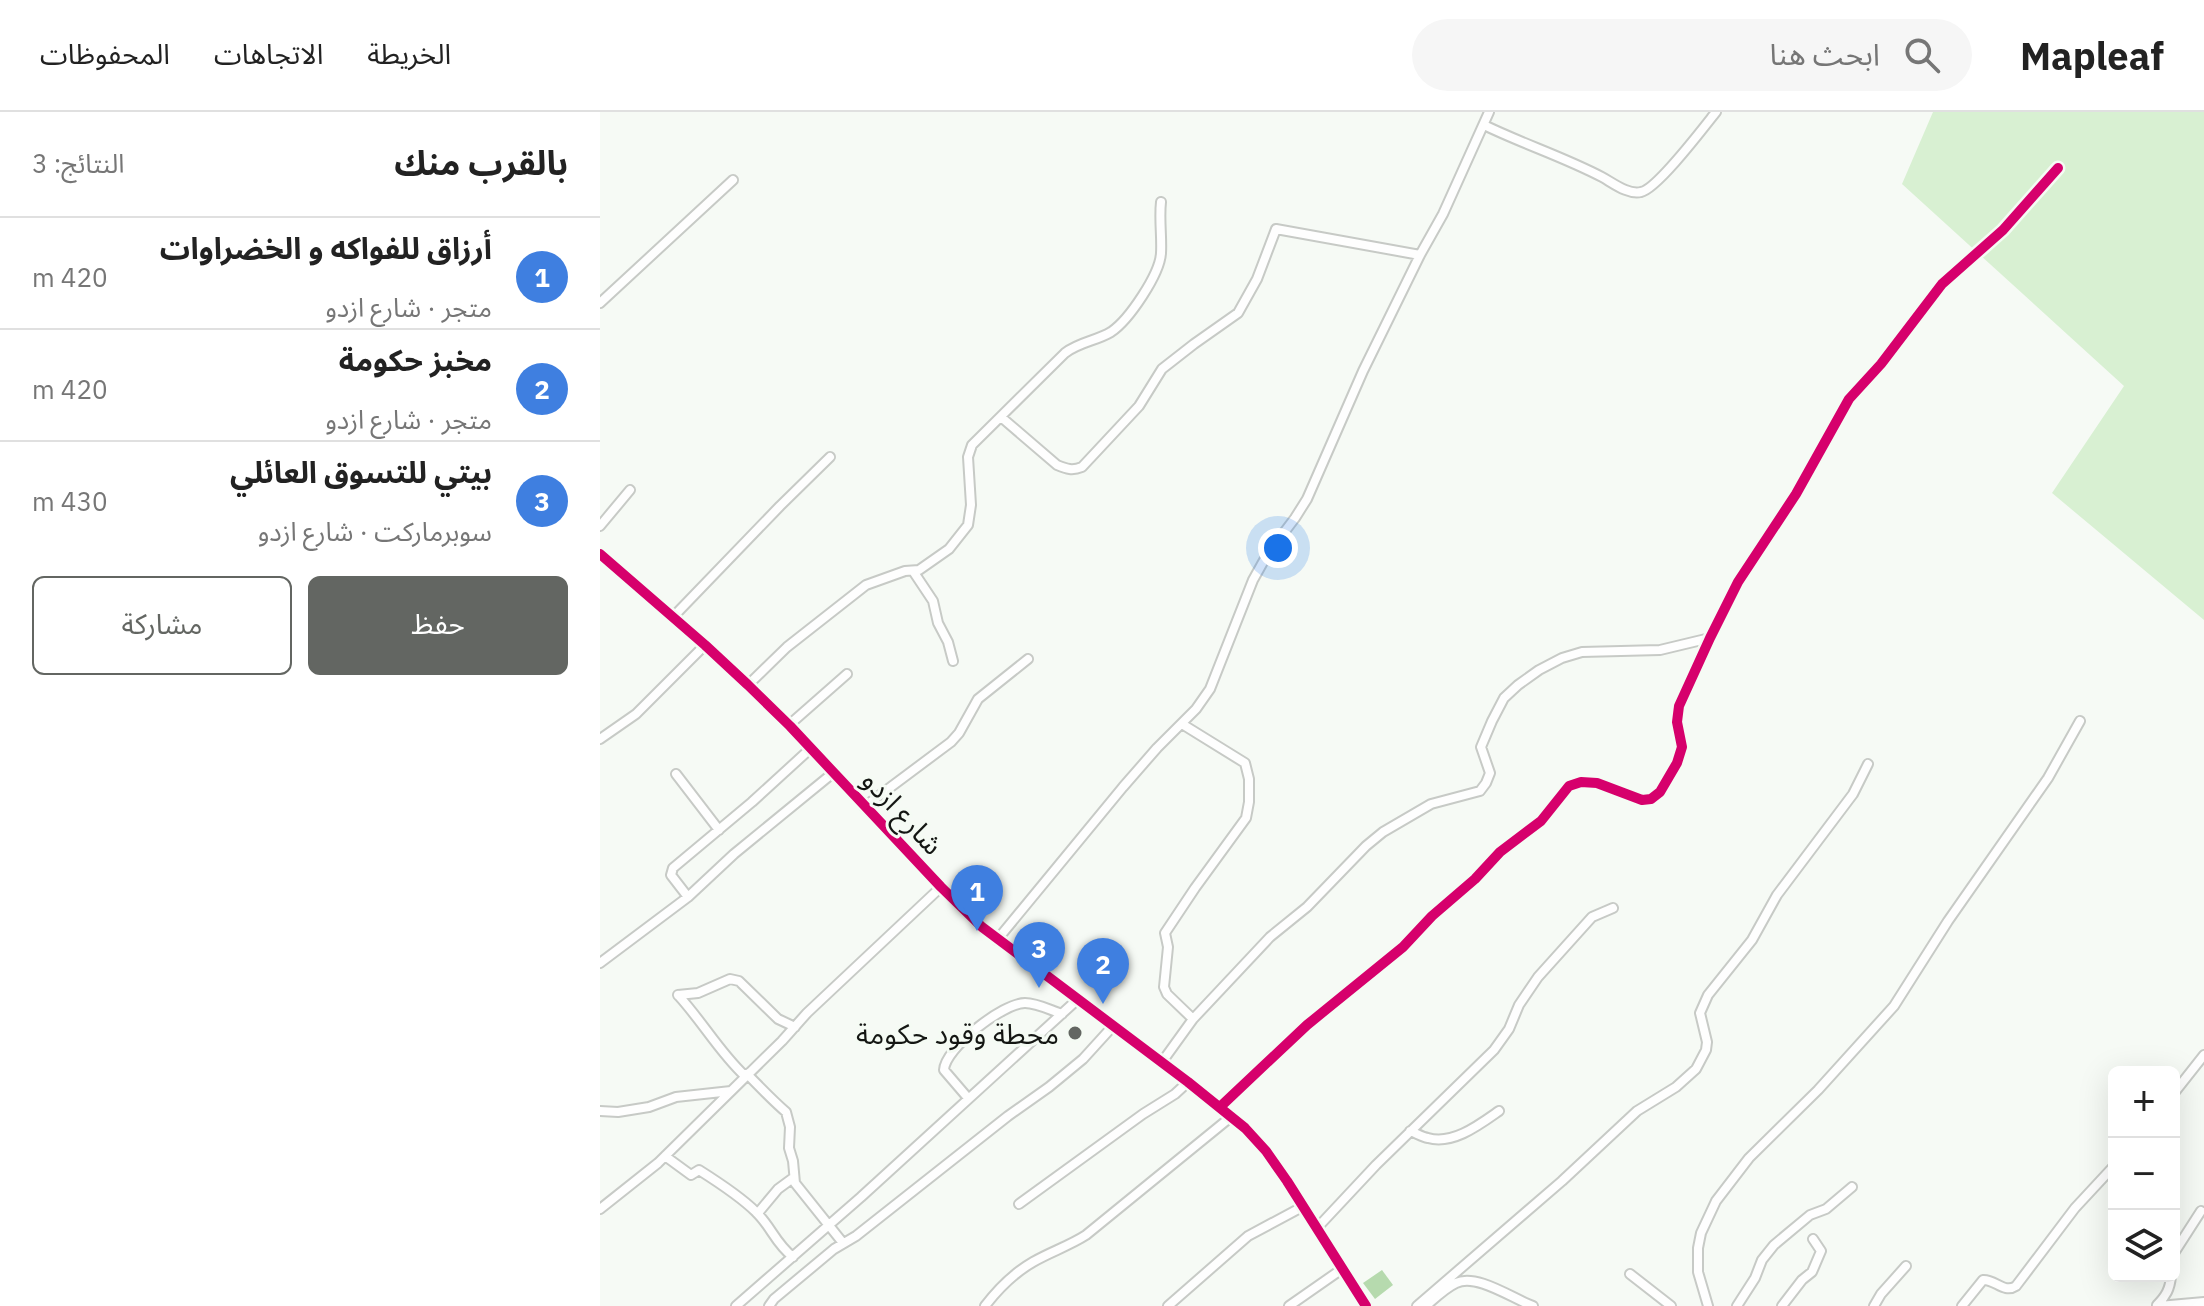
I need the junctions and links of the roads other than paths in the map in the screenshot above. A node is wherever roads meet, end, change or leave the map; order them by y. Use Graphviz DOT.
graph roads {
  1 [pos="1489,112"];
  2 [pos="1716,112"];
  3 [pos="1484,125"];
  4 [pos="2058,168"];
  5 [pos="733,180"];
  6 [pos="1161,202"];
  7 [pos="1420,255"];
  8 [pos="600,303"];
  9 [pos="1001,417"];
  10 [pos="830,457"];
  11 [pos="630,490"];
  12 [pos="600,526"];
  13 [pos="600,554"];
  14 [pos="913,571"];
  15 [pos="673,617"];
  16 [pos="1710,638"];
  17 [pos="705,645"];
  18 [pos="1028,659"];
  19 [pos="953,661"];
  20 [pos="847,674"];
  21 [pos="748,685"];
  22 [pos="2080,721"];
  23 [pos="1182,724"];
  24 [pos="789,725"];
  25 [pos="600,739"];
  26 [pos="810,749"];
  27 [pos="1868,764"];
  28 [pos="833,773"];
  29 [pos="676,774"];
  30 [pos="864,807"];
  31 [pos="719,830"];
  32 [pos="941,887"];
  33 [pos="688,897"];
  34 [pos="1613,908"];
  35 [pos="997,940"];
  36 [pos="600,963"];
  37 [pos="1078,999"];
  38 [pos="1062,1014"];
  39 [pos="1193,1019"];
  40 [pos="1113,1026"];
  41 [pos="795,1027"];
  42 [pos="2204,1055"];
  43 [pos="1162,1062"];
  44 [pos="746,1075"];
  45 [pos="1188,1082"];
  46 [pos="2180,1085"];
  47 [pos="731,1091"];
  48 [pos="968,1098"];
  49 [pos="1220,1107"];
  50 [pos="600,1111"];
  51 [pos="1499,1111"];
  52 [pos="1232,1116"];
  53 [pos="1410,1131"];
  54 [pos="665,1156"];
  55 [pos="2108,1171"];
  56 [pos="793,1178"];
  57 [pos="1852,1187"];
  58 [pos="1019,1204"];
  59 [pos="1304,1206"];
  60 [pos="600,1209"];
  61 [pos="2201,1211"];
  62 [pos="758,1213"];
  63 [pos="829,1225"];
  64 [pos="1317,1228"];
  65 [pos="1813,1239"];
  66 [pos="843,1243"];
  67 [pos="2180,1244"];
  68 [pos="793,1257"];
  69 [pos="1906,1266"];
  70 [pos="1342,1269"];
  71 [pos="1630,1274"];
  72 [pos="2171,1282"];
  73 [pos="2203,1301"];
  74 [pos="736,1306"];
  75 [pos="769,1306"];
  76 [pos="985,1306"];
  77 [pos="1168,1306"];
  78 [pos="1289,1306"];
  79 [pos="1366,1306"];
  80 [pos="1417,1306"];
  81 [pos="1426,1306"];
  82 [pos="1533,1306"];
  83 [pos="1671,1306"];
  84 [pos="1708,1306"];
  85 [pos="1737,1306"];
  86 [pos="1782,1306"];
  87 [pos="1874,1306"];
  88 [pos="1962,1306"];
  89 [pos="2158,1306"];
  1 -- 3 [label="street"];
  2 -- 3 [label="street"];
  3 -- 7 [label="street"];
  4 -- 16 [label="street"];
  5 -- 8 [label="street"];
  6 -- 9 [label="street"];
  7 -- 9 [label="street"];
  7 -- 23 [label="street"];
  9 -- 14 [label="street"];
  10 -- 15 [label="street"];
  11 -- 12 [label="street"];
  13 -- 15 [label="street, شارع ازدو"];
  14 -- 19 [label="street"];
  14 -- 21 [label="street"];
  15 -- 17 [label="street, شارع ازدو"];
  16 -- 39 [label="street"];
  16 -- 49 [label="street"];
  17 -- 21 [label="street, شارع ازدو"];
  17 -- 25 [label="street"];
  18 -- 30 [label="street"];
  20 -- 24 [label="street"];
  21 -- 24 [label="street, شارع ازدو"];
  22 -- 84 [label="street"];
  23 -- 35 [label="street"];
  23 -- 39 [label="street"];
  24 -- 26 [label="street, شارع ازدو"];
  26 -- 28 [label="street, شارع ازدو"];
  26 -- 31 [label="street"];
  27 -- 80 [label="street"];
  28 -- 30 [label="street, شارع ازدو"];
  28 -- 33 [label="street"];
  29 -- 31 [label="street"];
  30 -- 32 [label="street, شارع ازدو"];
  31 -- 33 [label="street"];
  32 -- 35 [label="street, شارع ازدو"];
  32 -- 41 [label="street"];
  33 -- 36 [label="street"];
  34 -- 53 [label="street"];
  35 -- 37 [label="street, شارع ازدو"];
  37 -- 38 [label="street"];
  37 -- 40 [label="street, شارع ازدو"];
  38 -- 48 [label="street"];
  38 -- 48 [label="street"];
  39 -- 43 [label="street"];
  40 -- 43 [label="street, شارع ازدو"];
  40 -- 66 [label="street"];
  41 -- 44 [label="street"];
  41 -- 44 [label="street"];
  42 -- 46 [label="street"];
  43 -- 45 [label="street, شارع ازدو"];
  44 -- 47 [label="street"];
  44 -- 56 [label="street"];
  45 -- 49 [label="street, شارع ازدو"];
  45 -- 58 [label="street"];
  47 -- 50 [label="street"];
  47 -- 54 [label="street"];
  48 -- 63 [label="street"];
  49 -- 52 [label="street, شارع ازدو"];
  51 -- 53 [label="street"];
  52 -- 59 [label="street, شارع ازدو"];
  52 -- 76 [label="street"];
  53 -- 64 [label="street"];
  54 -- 60 [label="street"];
  54 -- 62 [label="street"];
  55 -- 88 [label="street"];
  56 -- 62 [label="street"];
  56 -- 63 [label="street"];
  57 -- 85 [label="street"];
  59 -- 64 [label="street, شارع ازدو"];
  59 -- 77 [label="street"];
  61 -- 67 [label="street"];
  62 -- 68 [label="street"];
  63 -- 66 [label="street"];
  63 -- 68 [label="street"];
  64 -- 70 [label="street, شارع ازدو"];
  65 -- 86 [label="street"];
  66 -- 75 [label="street"];
  68 -- 74 [label="street"];
  69 -- 87 [label="street"];
  70 -- 78 [label="street"];
  70 -- 79 [label="street, شارع ازدو"];
  71 -- 83 [label="street"];
  72 -- 89 [label="street"];
  73 -- 89 [label="street"];
  81 -- 82 [label="street"];
}
